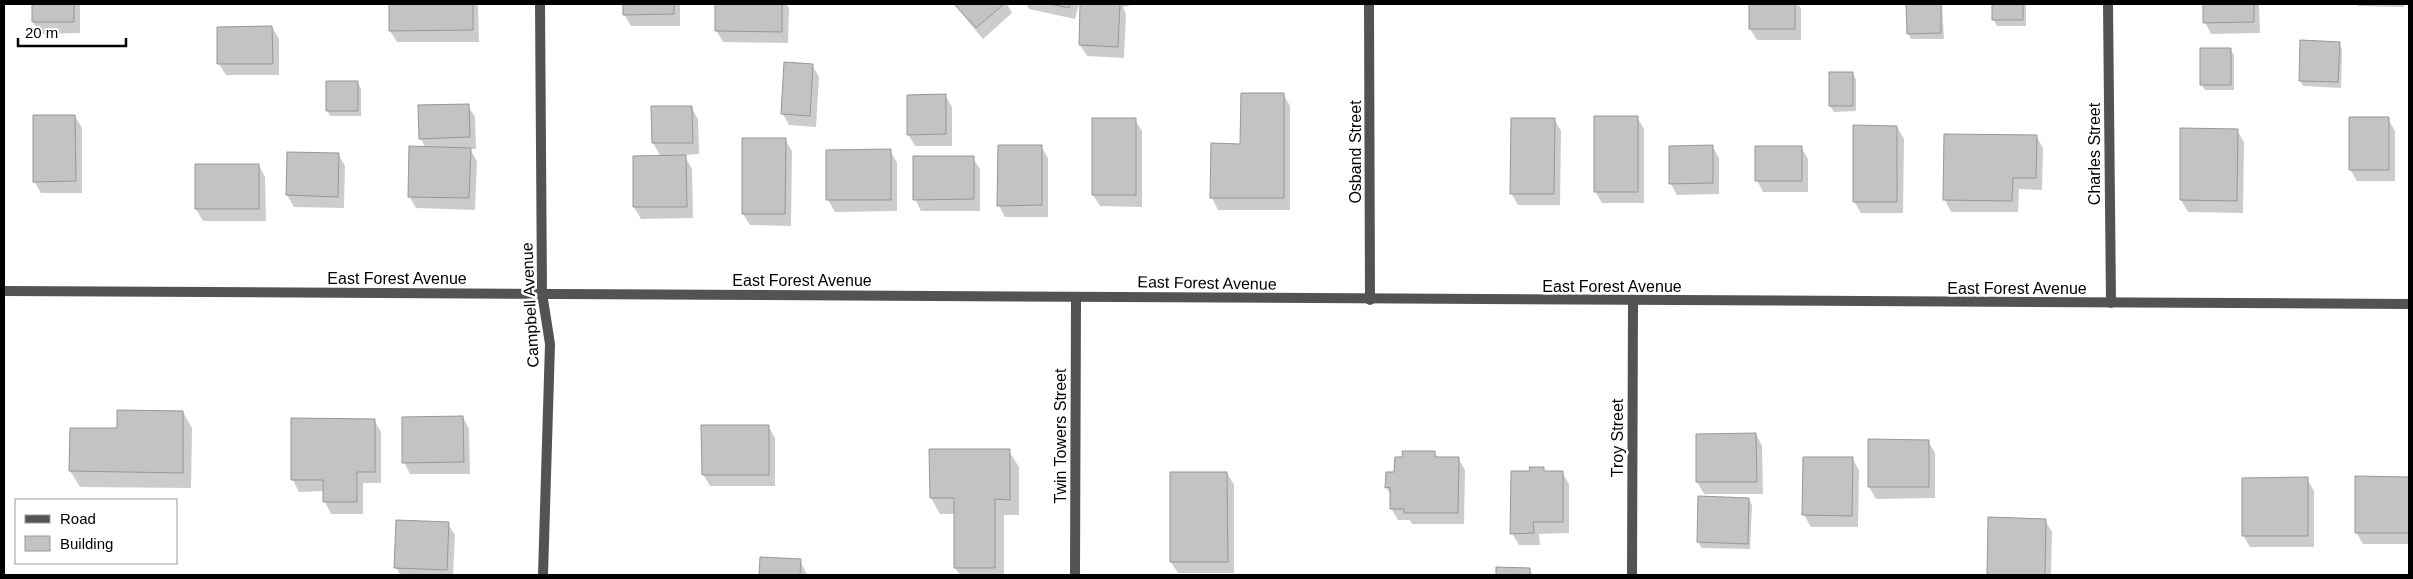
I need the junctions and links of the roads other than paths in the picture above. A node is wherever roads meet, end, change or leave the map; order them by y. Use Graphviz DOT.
graph roads {
  1 [pos="540,4"];
  2 [pos="1369,4"];
  3 [pos="2108,4"];
  4 [pos="4,291"];
  5 [pos="542,293"];
  6 [pos="1076,297"];
  7 [pos="1370,300"];
  8 [pos="1633,301"];
  9 [pos="2111,303"];
  10 [pos="2409,304"];
  11 [pos="543,575"];
  12 [pos="1075,575"];
  13 [pos="1632,575"];
  1 -- 5 [label="street, Campbell Avenue"];
  2 -- 7 [label="street, Osband Street"];
  3 -- 9 [label="street, Charles Street"];
  4 -- 5 [label="street, East Forest Avenue"];
  5 -- 6 [label="street, East Forest Avenue"];
  5 -- 11 [label="street, Campbell Avenue"];
  6 -- 7 [label="street, East Forest Avenue"];
  6 -- 12 [label="street, Twin Towers Street"];
  7 -- 8 [label="street, East Forest Avenue"];
  8 -- 9 [label="street, East Forest Avenue"];
  8 -- 13 [label="street, Troy Street"];
  9 -- 10 [label="street, East Forest Avenue"];
}
